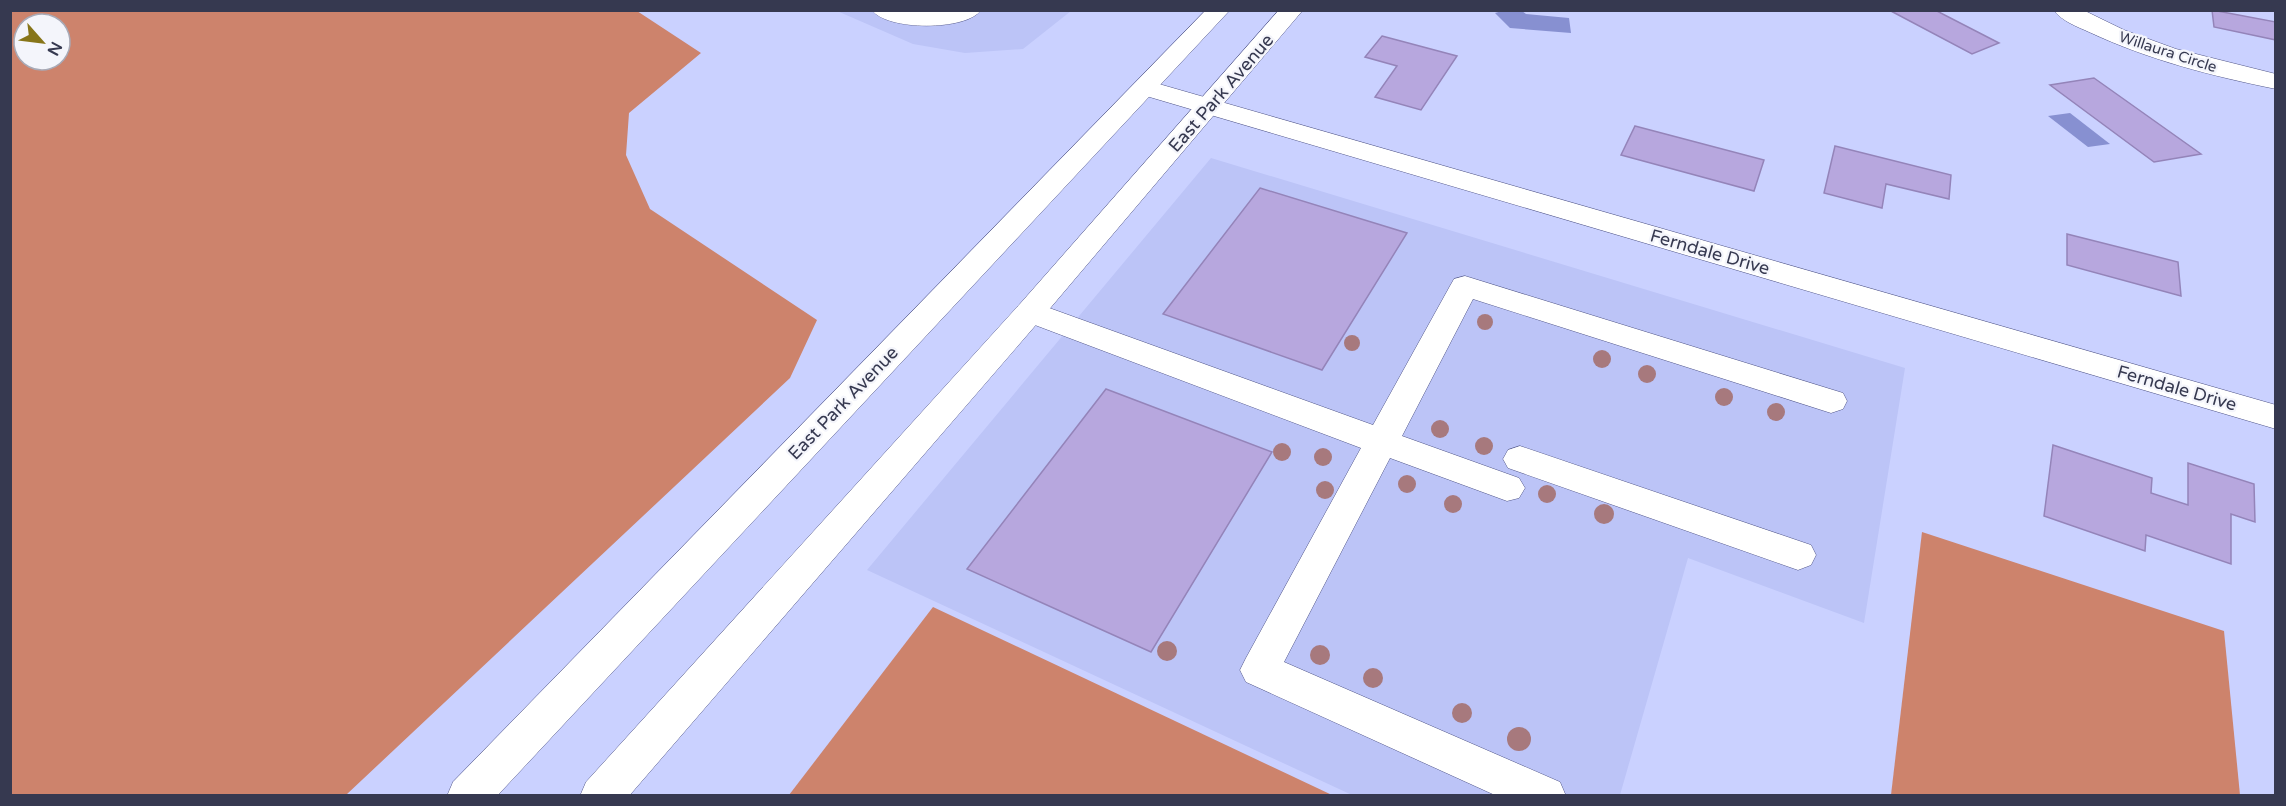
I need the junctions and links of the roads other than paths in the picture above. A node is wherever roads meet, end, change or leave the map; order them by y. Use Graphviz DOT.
graph roads {
  1 [pos="883,10"];
  2 [pos="970,10"];
  3 [pos="1219,10"];
  4 [pos="1292,10"];
  5 [pos="2065,10"];
  6 [pos="2276,82"];
  7 [pos="1145,87"];
  8 [pos="1209,106"];
  9 [pos="1030,312"];
  10 [pos="1831,401"];
  11 [pos="2276,417"];
  12 [pos="1382,442"];
  13 [pos="1798,555"];
  14 [pos="468,795"];
  15 [pos="601,795"];
  16 [pos="1545,795"];
  1 -- 2 [label="main road"];
  3 -- 7 [label="main road, East Park Avenue"];
  4 -- 8 [label="main road, East Park Avenue"];
  5 -- 6 [label="main road, Willaura Circle"];
  7 -- 8 [label="main road, Ferndale Drive"];
  7 -- 14 [label="main road, East Park Avenue"];
  8 -- 9 [label="main road, East Park Avenue"];
  8 -- 11 [label="main road, Ferndale Drive"];
  9 -- 12 [label="main road"];
  9 -- 15 [label="main road, East Park Avenue"];
  10 -- 12 [label="main road"];
  12 -- 13 [label="main road"];
  12 -- 16 [label="main road"];
}
